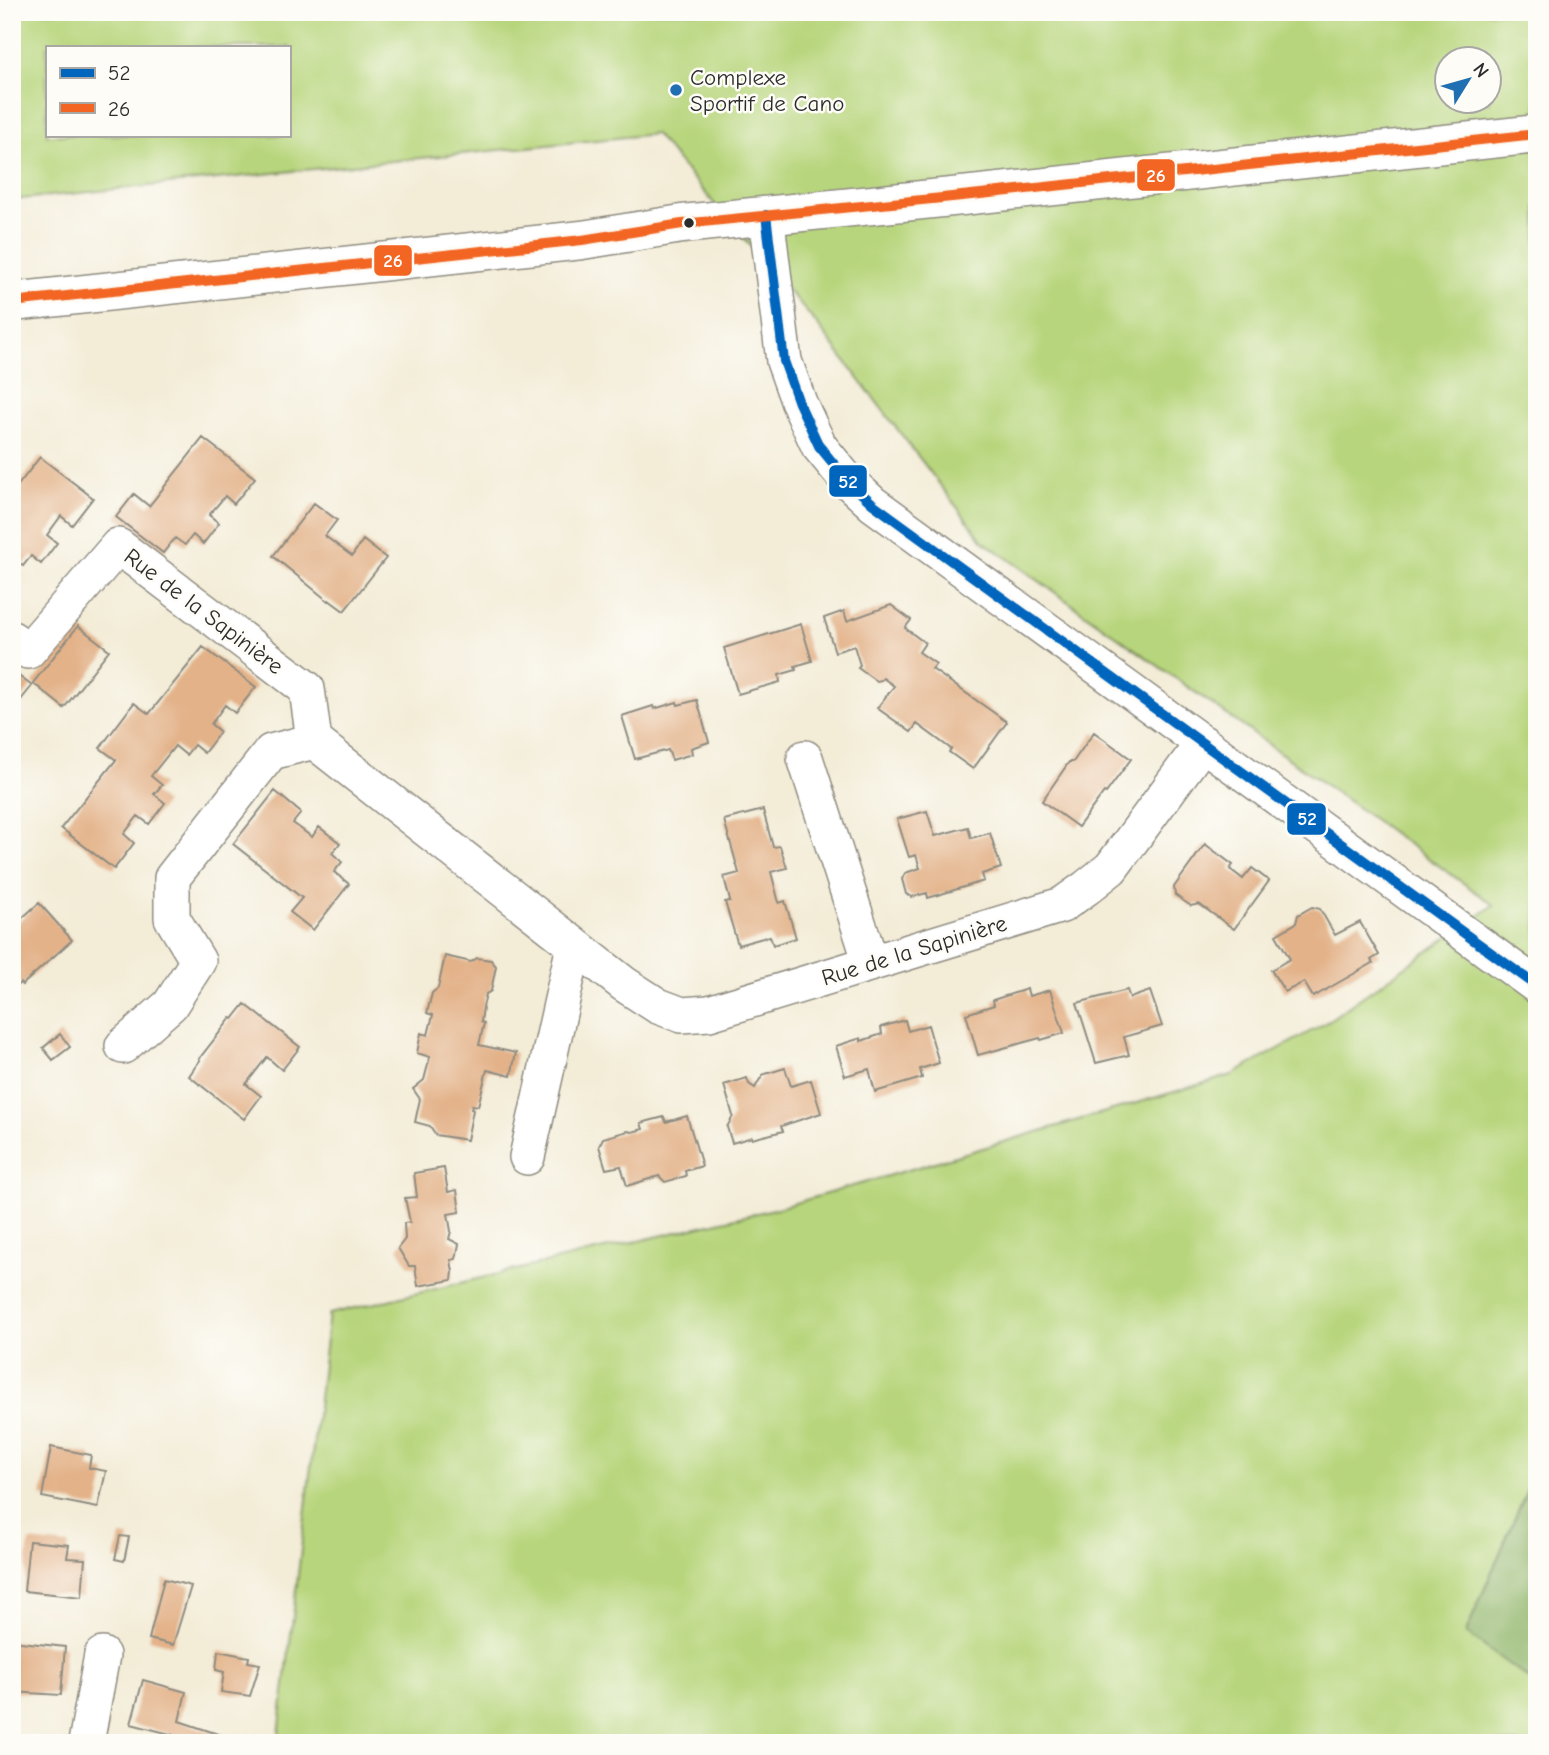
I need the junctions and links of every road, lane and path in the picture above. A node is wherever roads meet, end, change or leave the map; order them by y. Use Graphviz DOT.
graph roads {
  1 [pos="1537,134"];
  2 [pos="766,215"];
  3 [pos="12,302"];
  4 [pos="12,639"];
  5 [pos="314,741"];
  6 [pos="1203,743"];
  7 [pos="806,758"];
  8 [pos="574,946"];
  9 [pos="872,963"];
  10 [pos="1537,986"];
  11 [pos="123,1046"];
  12 [pos="527,1157"];
  13 [pos="102,1655"];
  14 [pos="86,1743"];
  1 -- 2 [label="main road"];
  2 -- 3 [label="main road"];
  2 -- 6 [label="street"];
  4 -- 5 [label="street, Rue de la Sapinière"];
  5 -- 8 [label="street, Rue de la Sapinière"];
  5 -- 11 [label="street"];
  6 -- 9 [label="street, Rue de la Sapinière"];
  6 -- 10 [label="street"];
  7 -- 9 [label="street"];
  8 -- 9 [label="street, Rue de la Sapinière"];
  8 -- 12 [label="street"];
  13 -- 14 [label="street"];
}
